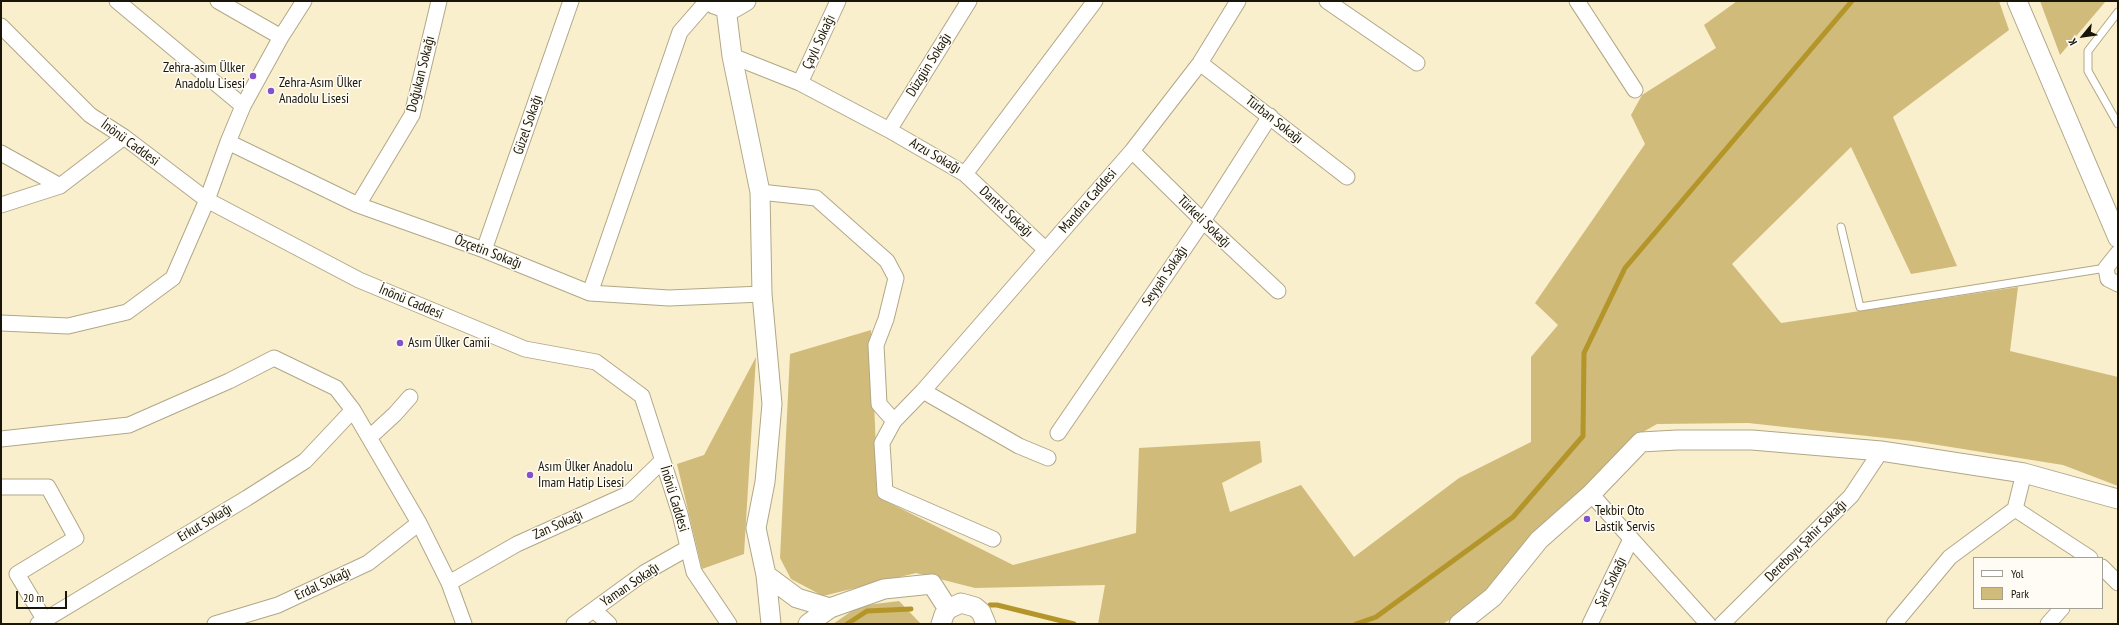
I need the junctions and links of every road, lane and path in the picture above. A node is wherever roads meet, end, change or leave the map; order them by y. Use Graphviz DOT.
graph roads {
  1 [pos="117,1"];
  2 [pos="218,1"];
  3 [pos="304,1"];
  4 [pos="440,1"];
  5 [pos="571,1"];
  6 [pos="746,1"];
  7 [pos="838,1"];
  8 [pos="969,1"];
  9 [pos="1095,1"];
  10 [pos="1238,1"];
  11 [pos="1327,1"];
  12 [pos="1577,1"];
  13 [pos="2017,1"];
  14 [pos="714,3"];
  15 [pos="2118,12"];
  16 [pos="1,26"];
  17 [pos="281,37"];
  18 [pos="732,56"];
  19 [pos="1200,62"];
  20 [pos="1416,63"];
  21 [pos="800,83"];
  22 [pos="1635,90"];
  23 [pos="243,106"];
  24 [pos="1270,116"];
  25 [pos="2118,124"];
  26 [pos="889,130"];
  27 [pos="124,136"];
  28 [pos="228,142"];
  29 [pos="1132,150"];
  30 [pos="1,153"];
  31 [pos="965,174"];
  32 [pos="1347,177"];
  33 [pos="60,186"];
  34 [pos="760,192"];
  35 [pos="207,200"];
  36 [pos="1,204"];
  37 [pos="358,205"];
  38 [pos="1203,221"];
  39 [pos="1841,227"];
  40 [pos="2118,238"];
  41 [pos="484,250"];
  42 [pos="1046,250"];
  43 [pos="2118,253"];
  44 [pos="2106,268"];
  45 [pos="2118,284"];
  46 [pos="1278,291"];
  47 [pos="590,293"];
  48 [pos="762,294"];
  49 [pos="1,323"];
  50 [pos="923,391"];
  51 [pos="410,397"];
  52 [pos="353,410"];
  53 [pos="894,421"];
  54 [pos="1058,433"];
  55 [pos="370,437"];
  56 [pos="1,439"];
  57 [pos="1881,451"];
  58 [pos="1048,458"];
  59 [pos="662,460"];
  60 [pos="2024,473"];
  61 [pos="1,487"];
  62 [pos="1591,494"];
  63 [pos="2118,499"];
  64 [pos="2015,509"];
  65 [pos="419,523"];
  66 [pos="994,539"];
  67 [pos="1631,539"];
  68 [pos="688,548"];
  69 [pos="2088,557"];
  70 [pos="2103,568"];
  71 [pos="766,575"];
  72 [pos="449,583"];
  73 [pos="2118,583"];
  74 [pos="797,598"];
  75 [pos="830,608"];
  76 [pos="2061,609"];
  77 [pos="594,610"];
  78 [pos="945,616"];
  79 [pos="43,623"];
  80 [pos="775,623"];
  81 [pos="215,624"];
  82 [pos="464,624"];
  83 [pos="574,624"];
  84 [pos="609,624"];
  85 [pos="729,624"];
  86 [pos="799,624"];
  87 [pos="808,624"];
  88 [pos="986,624"];
  89 [pos="1459,624"];
  90 [pos="1590,624"];
  91 [pos="1708,624"];
  92 [pos="1722,624"];
  93 [pos="1894,624"];
  94 [pos="2048,624"];
  1 -- 23 [label="street"];
  2 -- 17 [label="street"];
  3 -- 17 [label="street"];
  4 -- 37 [label="street, Doğukan Sokağı"];
  5 -- 41 [label="street, Güzel Sokağı"];
  6 -- 14 [label="street"];
  7 -- 21 [label="street, Çaylı Sokağı"];
  8 -- 26 [label="street, Düzgün Sokağı"];
  9 -- 31 [label="street, Arzu Sokağı"];
  10 -- 19 [label="street, Mandıra Caddesi"];
  11 -- 20 [label="street"];
  12 -- 22 [label="street"];
  13 -- 40 [label="street"];
  14 -- 18 [label="street"];
  14 -- 47 [label="street"];
  15 -- 25 [label="lane"];
  16 -- 27 [label="street, İnönü Caddesi"];
  17 -- 23 [label="street"];
  18 -- 21 [label="street, Arzu Sokağı"];
  18 -- 34 [label="street"];
  19 -- 24 [label="street, Türban Sokağı"];
  19 -- 29 [label="street, Mandıra Caddesi"];
  21 -- 26 [label="street, Arzu Sokağı"];
  23 -- 28 [label="street"];
  24 -- 32 [label="street, Türban Sokağı"];
  24 -- 38 [label="street, Seyyah Sokağı"];
  26 -- 31 [label="street, Arzu Sokağı"];
  27 -- 33 [label="street"];
  27 -- 35 [label="street, İnönü Caddesi"];
  28 -- 35 [label="street"];
  28 -- 37 [label="street, Özçetin Sokağı"];
  29 -- 38 [label="street, Türkeli Sokağı"];
  29 -- 42 [label="street, Mandıra Caddesi"];
  30 -- 33 [label="street"];
  31 -- 42 [label="street, Dantel Sokağı"];
  33 -- 36 [label="street"];
  34 -- 48 [label="street"];
  34 -- 53 [label="street"];
  35 -- 49 [label="street"];
  35 -- 59 [label="street, İnönü Caddesi"];
  37 -- 41 [label="street, Özçetin Sokağı"];
  38 -- 46 [label="street, Türkeli Sokağı"];
  38 -- 54 [label="street, Seyyah Sokağı"];
  39 -- 44 [label="lane"];
  41 -- 47 [label="street, Özçetin Sokağı"];
  42 -- 50 [label="street, Mandıra Caddesi"];
  43 -- 44 [label="street"];
  44 -- 45 [label="street"];
  47 -- 48 [label="street, Özçetin Sokağı"];
  48 -- 71 [label="street"];
  50 -- 53 [label="street, Mandıra Caddesi"];
  50 -- 58 [label="street"];
  51 -- 55 [label="street"];
  52 -- 55 [label="street"];
  52 -- 56 [label="street"];
  52 -- 79 [label="street, Erkut Sokağı"];
  53 -- 66 [label="street, Mandıra Caddesi"];
  55 -- 65 [label="street"];
  57 -- 60 [label="street"];
  57 -- 62 [label="street"];
  57 -- 92 [label="street, Dereboyu Şahir Sokağı"];
  59 -- 68 [label="street, İnönü Caddesi"];
  59 -- 72 [label="street, Zan Sokağı"];
  60 -- 63 [label="street"];
  60 -- 64 [label="street"];
  61 -- 79 [label="street, Erkut Sokağı"];
  62 -- 67 [label="street"];
  62 -- 89 [label="street"];
  64 -- 69 [label="street"];
  64 -- 93 [label="street"];
  65 -- 72 [label="street"];
  65 -- 81 [label="street, Erdal Sokağı"];
  67 -- 90 [label="street, Şair Sokağı"];
  67 -- 91 [label="street"];
  68 -- 77 [label="street, Yaman Sokağı"];
  68 -- 85 [label="street, İnönü Caddesi"];
  70 -- 73 [label="street"];
  71 -- 74 [label="street"];
  71 -- 80 [label="street"];
  72 -- 82 [label="street"];
  74 -- 75 [label="street"];
  74 -- 86 [label="street"];
  75 -- 78 [label="street"];
  75 -- 87 [label="street"];
  76 -- 94 [label="street"];
  77 -- 83 [label="street, Yaman Sokağı"];
  77 -- 84 [label="street"];
  78 -- 88 [label="street"];
}
